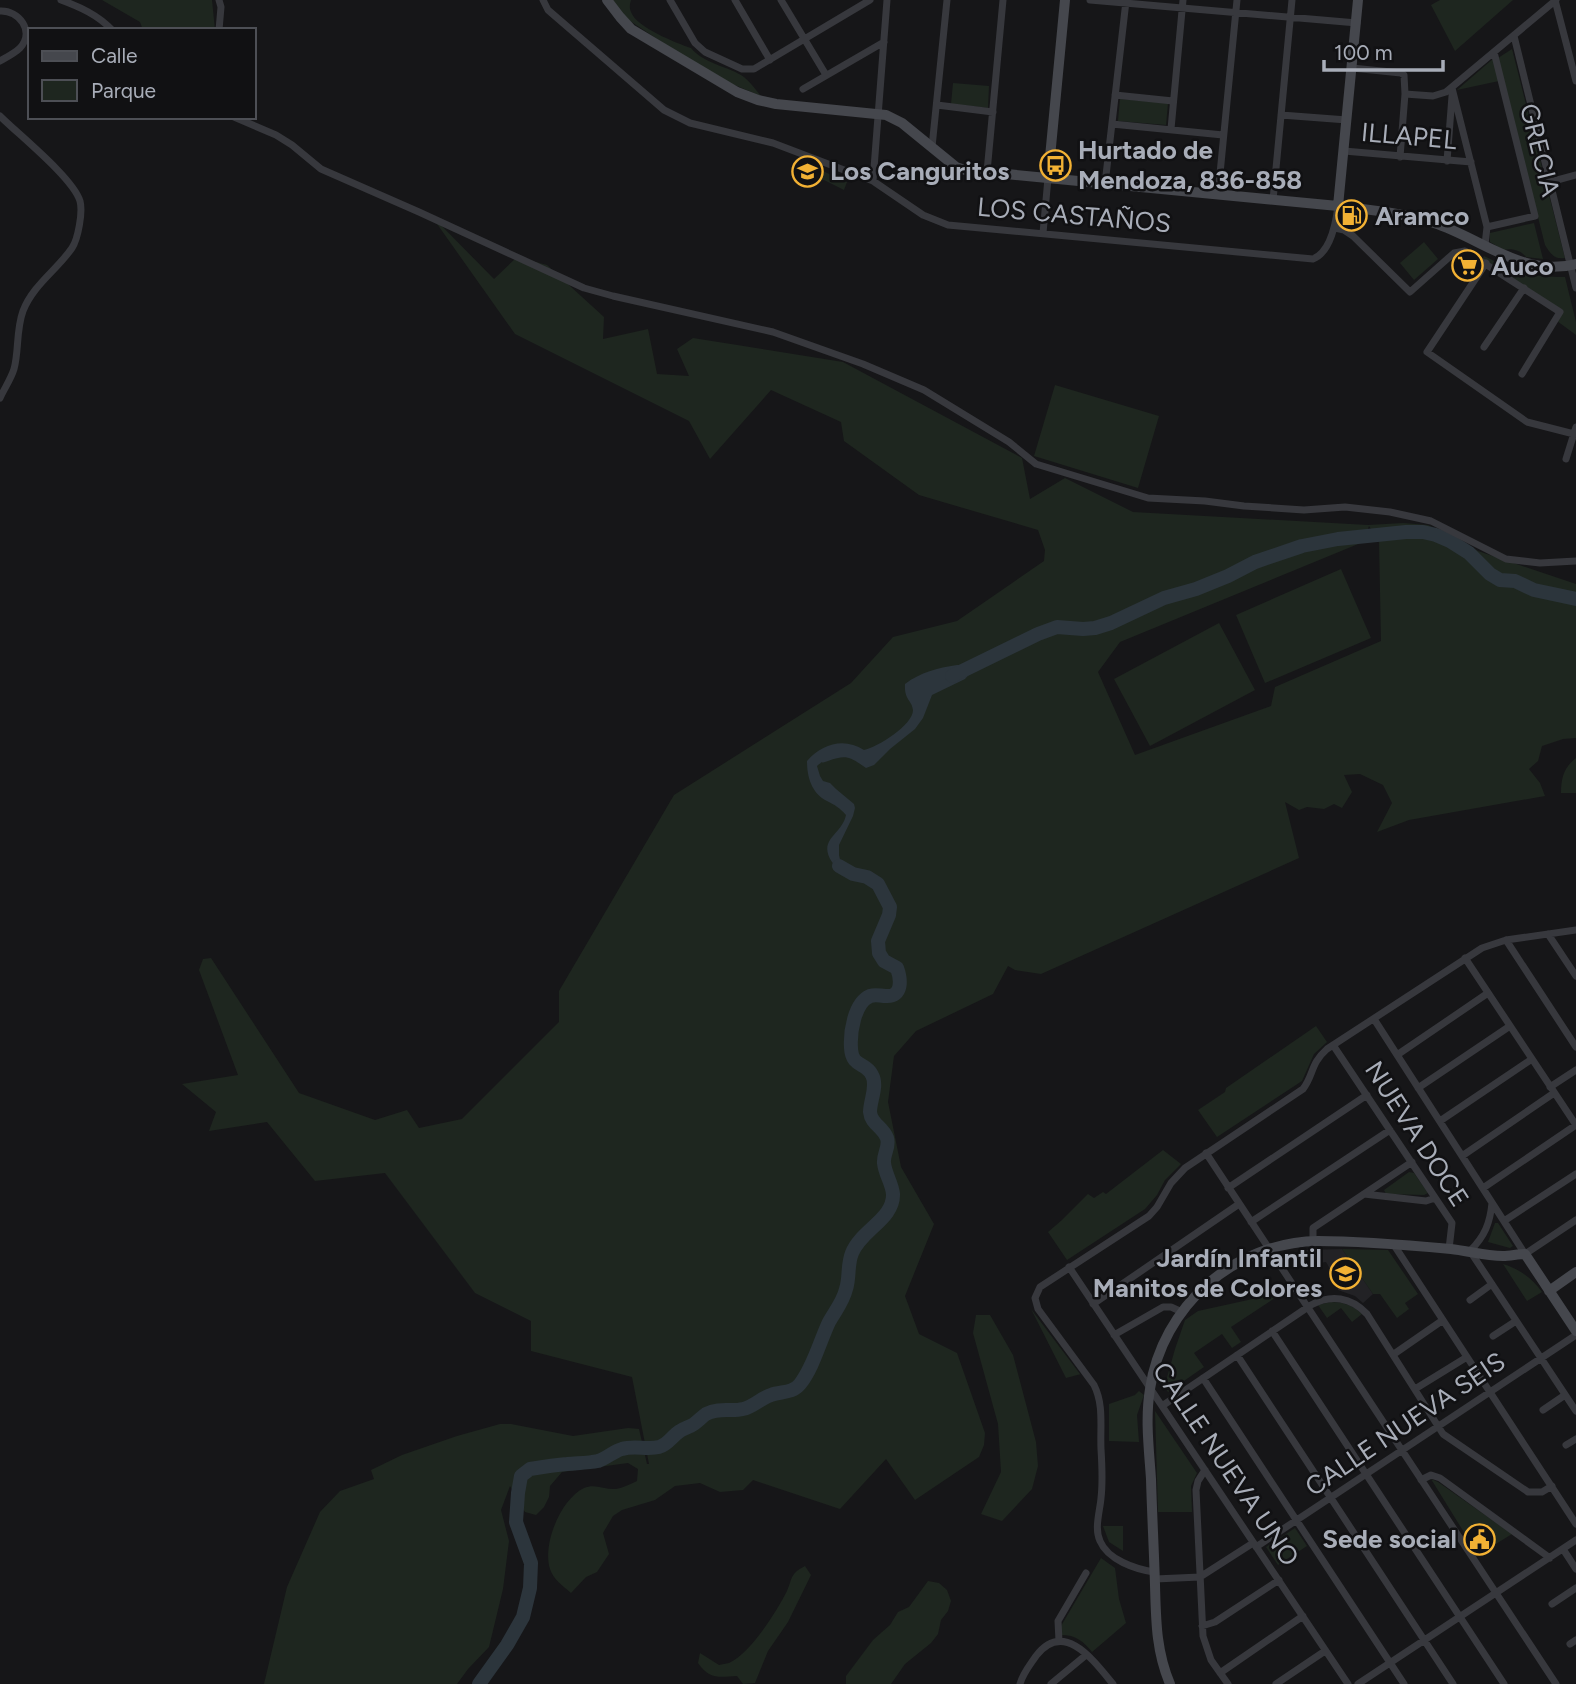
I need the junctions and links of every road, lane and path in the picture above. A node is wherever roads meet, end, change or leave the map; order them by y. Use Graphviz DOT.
graph roads {
  1 [pos="61,0"];
  2 [pos="219,0"];
  3 [pos="543,0"];
  4 [pos="607,0"];
  5 [pos="670,0"];
  6 [pos="735,0"];
  7 [pos="792,0"];
  8 [pos="869,0"];
  9 [pos="887,0"];
  10 [pos="947,0"];
  11 [pos="1003,0"];
  12 [pos="1065,0"];
  13 [pos="1090,0"];
  14 [pos="1237,0"];
  15 [pos="1292,0"];
  16 [pos="1357,0"];
  17 [pos="1126,1"];
  18 [pos="782,2"];
  19 [pos="1551,2"];
  20 [pos="1182,4"];
  21 [pos="0,12"];
  22 [pos="1236,12"];
  23 [pos="1290,17"];
  24 [pos="1357,23"];
  25 [pos="110,28"];
  26 [pos="219,28"];
  27 [pos="1514,36"];
  28 [pos="805,39"];
  29 [pos="884,42"];
  30 [pos="1494,52"];
  31 [pos="770,60"];
  32 [pos="0,61"];
  33 [pos="1352,68"];
  34 [pos="826,75"];
  35 [pos="1576,81"];
  36 [pos="1452,88"];
  37 [pos="803,89"];
  38 [pos="1405,94"];
  39 [pos="1115,95"];
  40 [pos="1173,101"];
  41 [pos="937,105"];
  42 [pos="993,112"];
  43 [pos="879,113"];
  44 [pos="1281,115"];
  45 [pos="0,116"];
  46 [pos="239,119"];
  47 [pos="1347,120"];
  48 [pos="1112,124"];
  49 [pos="1171,130"];
  50 [pos="1223,135"];
  51 [pos="932,147"];
  52 [pos="1344,151"];
  53 [pos="1400,156"];
  54 [pos="1447,160"];
  55 [pos="1471,162"];
  56 [pos="987,172"];
  57 [pos="1576,176"];
  58 [pos="1048,178"];
  59 [pos="873,181"];
  60 [pos="1550,182"];
  61 [pos="1105,184"];
  62 [pos="1218,194"];
  63 [pos="1273,200"];
  64 [pos="1338,206"];
  65 [pos="1335,228"];
  66 [pos="1487,228"];
  67 [pos="1043,233"];
  68 [pos="1485,245"];
  69 [pos="1486,263"];
  70 [pos="1573,265"];
  71 [pos="1524,288"];
  72 [pos="1576,288"];
  73 [pos="1484,347"];
  74 [pos="1522,374"];
  75 [pos="0,398"];
  76 [pos="1575,431"];
  77 [pos="1566,459"];
  78 [pos="1576,561"];
  79 [pos="1576,930"];
  80 [pos="1548,934"];
  81 [pos="1506,940"];
  82 [pos="1465,958"];
  83 [pos="1576,976"];
  84 [pos="1488,993"];
  85 [pos="1374,1019"];
  86 [pos="1510,1026"];
  87 [pos="1333,1045"];
  88 [pos="1576,1047"];
  89 [pos="1397,1055"];
  90 [pos="1532,1059"];
  91 [pos="1576,1070"];
  92 [pos="1418,1088"];
  93 [pos="1552,1090"];
  94 [pos="1367,1096"];
  95 [pos="1440,1121"];
  96 [pos="1576,1125"];
  97 [pos="1390,1130"];
  98 [pos="1206,1153"];
  99 [pos="1462,1156"];
  100 [pos="1412,1162"];
  101 [pos="1576,1174"];
  102 [pos="1228,1188"];
  103 [pos="1483,1188"];
  104 [pos="1363,1194"];
  105 [pos="1435,1198"];
  106 [pos="1492,1203"];
  107 [pos="1239,1204"];
  108 [pos="1576,1220"];
  109 [pos="1504,1221"];
  110 [pos="1251,1222"];
  111 [pos="1313,1241"];
  112 [pos="1394,1245"];
  113 [pos="1269,1249"];
  114 [pos="1450,1249"];
  115 [pos="1470,1251"];
  116 [pos="1525,1254"];
  117 [pos="1069,1267"];
  118 [pos="1576,1272"];
  119 [pos="1492,1284"];
  120 [pos="1549,1290"];
  121 [pos="1470,1300"];
  122 [pos="1093,1304"];
  123 [pos="1307,1307"];
  124 [pos="1182,1311"];
  125 [pos="1443,1321"];
  126 [pos="1516,1321"];
  127 [pos="1575,1328"];
  128 [pos="1272,1331"];
  129 [pos="1114,1335"];
  130 [pos="1493,1336"];
  131 [pos="1394,1354"];
  132 [pos="1237,1355"];
  133 [pos="1466,1357"];
  134 [pos="1541,1358"];
  135 [pos="1203,1378"];
  136 [pos="1150,1388"];
  137 [pos="1415,1389"];
  138 [pos="1490,1392"];
  139 [pos="1565,1395"];
  140 [pos="1162,1406"];
  141 [pos="1543,1409"];
  142 [pos="1576,1411"];
  143 [pos="1438,1427"];
  144 [pos="1576,1439"];
  145 [pos="1566,1445"];
  146 [pos="1402,1451"];
  147 [pos="1205,1470"];
  148 [pos="1366,1474"];
  149 [pos="1421,1480"];
  150 [pos="1552,1486"];
  151 [pos="1331,1498"];
  152 [pos="1297,1521"];
  153 [pos="1576,1524"];
  154 [pos="1576,1541"];
  155 [pos="1255,1545"];
  156 [pos="1563,1549"];
  157 [pos="1550,1558"];
  158 [pos="1576,1569"];
  159 [pos="1086,1573"];
  160 [pos="1154,1575"];
  161 [pos="1200,1577"];
  162 [pos="1279,1580"];
  163 [pos="1576,1588"];
  164 [pos="1497,1594"];
  165 [pos="1552,1604"];
  166 [pos="1303,1616"];
  167 [pos="1460,1618"];
  168 [pos="1202,1626"];
  169 [pos="1059,1641"];
  170 [pos="1424,1641"];
  171 [pos="1325,1651"];
  172 [pos="1086,1655"];
  173 [pos="1390,1663"];
  174 [pos="1220,1673"];
  175 [pos="1020,1684"];
  176 [pos="1051,1684"];
  177 [pos="1113,1684"];
  178 [pos="1170,1684"];
  179 [pos="1228,1684"];
  180 [pos="1276,1684"];
  181 [pos="1348,1684"];
  182 [pos="1358,1684"];
  183 [pos="1404,1684"];
  184 [pos="1453,1684"];
  185 [pos="1504,1684"];
  186 [pos="1556,1684"];
  1 -- 25 [label="street"];
  2 -- 26 [label="street"];
  3 -- 59 [label="street, LOS CASTAÑOS"];
  4 -- 43 [label="main road"];
  5 -- 31 [label="street"];
  6 -- 31 [label="street"];
  7 -- 18 [label="street"];
  8 -- 28 [label="street"];
  9 -- 29 [label="street"];
  10 -- 41 [label="street"];
  11 -- 42 [label="street"];
  12 -- 58 [label="main road"];
  13 -- 17 [label="street"];
  14 -- 22 [label="street"];
  15 -- 23 [label="street"];
  16 -- 24 [label="main road"];
  17 -- 20 [label="street"];
  17 -- 39 [label="street"];
  18 -- 28 [label="street"];
  19 -- 27 [label="street"];
  19 -- 35 [label="street"];
  20 -- 22 [label="street"];
  20 -- 40 [label="street"];
  21 -- 32 [label="street"];
  22 -- 23 [label="street"];
  22 -- 50 [label="street"];
  23 -- 24 [label="street"];
  23 -- 44 [label="street"];
  24 -- 33 [label="main road"];
  27 -- 30 [label="street"];
  27 -- 60 [label="street"];
  28 -- 31 [label="street"];
  28 -- 34 [label="street"];
  29 -- 34 [label="street"];
  29 -- 43 [label="street"];
  30 -- 36 [label="street"];
  30 -- 66 [label="street, GRECIA"];
  33 -- 38 [label="street"];
  33 -- 47 [label="main road"];
  34 -- 37 [label="street"];
  36 -- 38 [label="street"];
  36 -- 54 [label="street"];
  36 -- 55 [label="street"];
  38 -- 53 [label="street"];
  39 -- 40 [label="street"];
  39 -- 48 [label="street"];
  40 -- 49 [label="street"];
  41 -- 42 [label="street"];
  41 -- 51 [label="street"];
  42 -- 56 [label="street"];
  43 -- 51 [label="main road"];
  43 -- 59 [label="street"];
  44 -- 47 [label="street"];
  44 -- 63 [label="street"];
  45 -- 75 [label="street"];
  46 -- 78 [label="street"];
  47 -- 52 [label="main road"];
  48 -- 49 [label="street"];
  48 -- 61 [label="street"];
  49 -- 50 [label="street"];
  50 -- 62 [label="street"];
  51 -- 56 [label="main road"];
  52 -- 53 [label="street, ILLAPEL"];
  52 -- 64 [label="main road"];
  53 -- 54 [label="street, ILLAPEL"];
  54 -- 55 [label="street, ILLAPEL"];
  55 -- 66 [label="street"];
  56 -- 58 [label="main road"];
  57 -- 60 [label="street"];
  58 -- 61 [label="main road"];
  58 -- 67 [label="street"];
  59 -- 67 [label="street, LOS CASTAÑOS"];
  60 -- 70 [label="street"];
  61 -- 62 [label="main road"];
  62 -- 63 [label="main road"];
  63 -- 64 [label="main road"];
  64 -- 65 [label="street, LOS CASTAÑOS"];
  64 -- 68 [label="main road"];
  65 -- 67 [label="street, LOS CASTAÑOS"];
  65 -- 69 [label="street"];
  66 -- 68 [label="street"];
  68 -- 70 [label="main road"];
  69 -- 71 [label="street"];
  69 -- 76 [label="street"];
  70 -- 72 [label="street"];
  71 -- 73 [label="street"];
  71 -- 74 [label="street"];
  76 -- 77 [label="street"];
  79 -- 80 [label="street"];
  80 -- 81 [label="street"];
  80 -- 83 [label="street"];
  81 -- 82 [label="street"];
  81 -- 88 [label="street"];
  82 -- 84 [label="street"];
  82 -- 85 [label="street"];
  84 -- 86 [label="street"];
  84 -- 89 [label="street"];
  85 -- 87 [label="street"];
  85 -- 89 [label="street"];
  86 -- 90 [label="street"];
  86 -- 92 [label="street"];
  87 -- 94 [label="street, NUEVA DOCE"];
  87 -- 98 [label="street"];
  89 -- 92 [label="street"];
  90 -- 93 [label="street"];
  90 -- 95 [label="street"];
  91 -- 93 [label="street"];
  92 -- 95 [label="street"];
  93 -- 96 [label="street"];
  93 -- 99 [label="street"];
  94 -- 97 [label="street, NUEVA DOCE"];
  94 -- 102 [label="street"];
  95 -- 99 [label="street"];
  96 -- 103 [label="street"];
  97 -- 100 [label="street, NUEVA DOCE"];
  97 -- 110 [label="street"];
  98 -- 102 [label="street"];
  98 -- 117 [label="street"];
  99 -- 103 [label="street"];
  100 -- 104 [label="street"];
  100 -- 105 [label="street, NUEVA DOCE"];
  101 -- 109 [label="street"];
  102 -- 107 [label="street"];
  103 -- 106 [label="street"];
  104 -- 105 [label="street"];
  104 -- 111 [label="street"];
  105 -- 114 [label="street, NUEVA DOCE"];
  106 -- 109 [label="street"];
  106 -- 115 [label="street"];
  107 -- 110 [label="street"];
  107 -- 122 [label="street"];
  108 -- 116 [label="street"];
  109 -- 116 [label="street"];
  110 -- 113 [label="street"];
  111 -- 112 [label="main road"];
  111 -- 113 [label="main road"];
  112 -- 114 [label="main road"];
  112 -- 125 [label="street"];
  113 -- 123 [label="street"];
  113 -- 124 [label="main road"];
  114 -- 115 [label="main road"];
  115 -- 116 [label="main road"];
  115 -- 119 [label="street"];
  116 -- 120 [label="main road"];
  117 -- 122 [label="street, CALLE NUEVA UNO"];
  117 -- 160 [label="street"];
  118 -- 120 [label="main road"];
  119 -- 121 [label="street"];
  119 -- 126 [label="street"];
  120 -- 127 [label="main road"];
  122 -- 129 [label="street, CALLE NUEVA UNO"];
  123 -- 128 [label="street"];
  123 -- 131 [label="street"];
  123 -- 146 [label="street"];
  124 -- 129 [label="street"];
  124 -- 136 [label="main road"];
  125 -- 131 [label="street"];
  125 -- 133 [label="street"];
  126 -- 130 [label="street"];
  126 -- 134 [label="street"];
  127 -- 134 [label="street, CALLE NUEVA SEIS"];
  128 -- 132 [label="street"];
  128 -- 148 [label="street"];
  129 -- 136 [label="street, CALLE NUEVA UNO"];
  131 -- 137 [label="street"];
  132 -- 135 [label="street"];
  132 -- 151 [label="street"];
  133 -- 137 [label="street"];
  133 -- 138 [label="street"];
  134 -- 138 [label="street, CALLE NUEVA SEIS"];
  134 -- 139 [label="street"];
  135 -- 140 [label="street"];
  135 -- 152 [label="street"];
  136 -- 140 [label="street, CALLE NUEVA UNO"];
  136 -- 160 [label="main road"];
  137 -- 143 [label="street"];
  138 -- 143 [label="street, CALLE NUEVA SEIS"];
  138 -- 150 [label="street"];
  139 -- 141 [label="street"];
  139 -- 142 [label="street"];
  140 -- 147 [label="street, CALLE NUEVA UNO"];
  143 -- 146 [label="street, CALLE NUEVA SEIS"];
  143 -- 150 [label="street"];
  144 -- 145 [label="street"];
  146 -- 148 [label="street, CALLE NUEVA SEIS"];
  146 -- 149 [label="street"];
  147 -- 155 [label="street, CALLE NUEVA UNO"];
  147 -- 161 [label="street"];
  148 -- 151 [label="street, CALLE NUEVA SEIS"];
  148 -- 167 [label="street"];
  149 -- 157 [label="street"];
  149 -- 164 [label="street"];
  150 -- 153 [label="street"];
  151 -- 152 [label="street, CALLE NUEVA SEIS"];
  151 -- 170 [label="street"];
  152 -- 155 [label="street, CALLE NUEVA SEIS"];
  152 -- 173 [label="street"];
  154 -- 156 [label="street"];
  155 -- 161 [label="street, CALLE NUEVA SEIS"];
  155 -- 162 [label="street, CALLE NUEVA UNO"];
  156 -- 157 [label="street"];
  156 -- 158 [label="street"];
  157 -- 164 [label="street"];
  159 -- 169 [label="street"];
  160 -- 161 [label="street"];
  160 -- 178 [label="main road"];
  161 -- 168 [label="street"];
  162 -- 166 [label="street, CALLE NUEVA UNO"];
  162 -- 168 [label="street"];
  163 -- 165 [label="street"];
  164 -- 167 [label="street"];
  164 -- 186 [label="street"];
  166 -- 171 [label="street, CALLE NUEVA UNO"];
  166 -- 174 [label="street"];
  167 -- 170 [label="street"];
  167 -- 185 [label="street"];
  168 -- 174 [label="street"];
  169 -- 172 [label="street"];
  169 -- 175 [label="street"];
  170 -- 173 [label="street"];
  170 -- 184 [label="street"];
  171 -- 180 [label="street"];
  171 -- 181 [label="street, CALLE NUEVA UNO"];
  172 -- 176 [label="street"];
  172 -- 177 [label="street"];
  173 -- 182 [label="street"];
  173 -- 183 [label="street"];
  174 -- 179 [label="street"];
}
